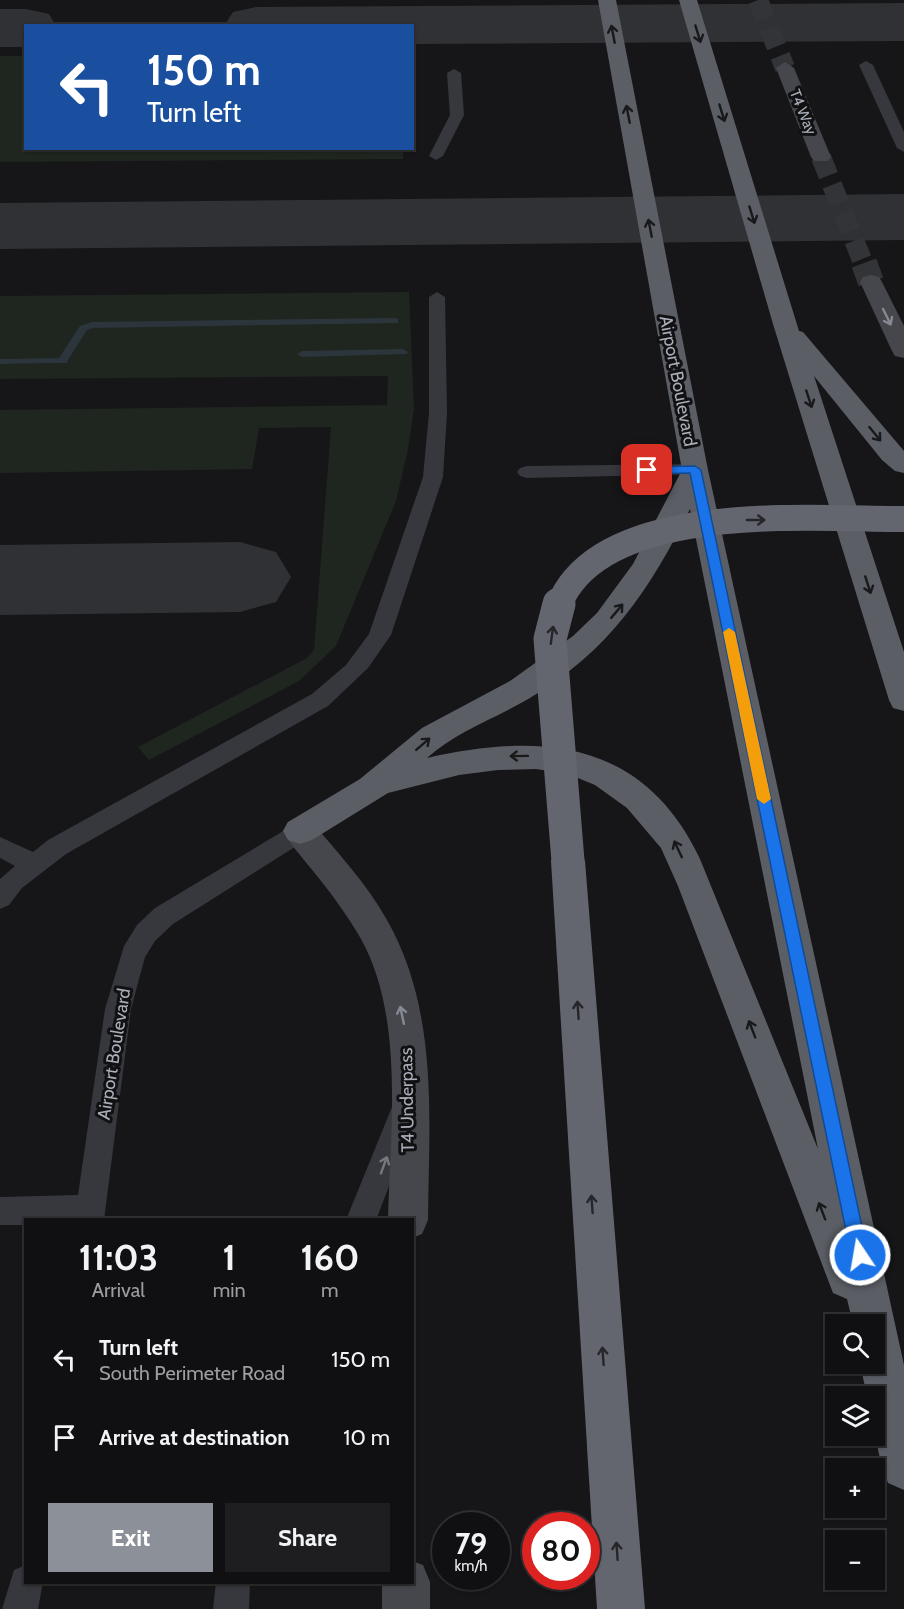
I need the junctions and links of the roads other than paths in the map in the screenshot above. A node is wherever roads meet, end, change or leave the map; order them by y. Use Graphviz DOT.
graph roads {
  1 [pos="606,0"];
  2 [pos="688,0"];
  3 [pos="866,65"];
  4 [pos="784,68"];
  5 [pos="454,73"];
  6 [pos="904,148"];
  7 [pos="435,156"];
  8 [pos="821,157"];
  9 [pos="871,282"];
  10 [pos="436,297"];
  11 [pos="785,324"];
  12 [pos="904,351"];
  13 [pos="904,465"];
  14 [pos="695,470"];
  15 [pos="527,472"];
  16 [pos="904,519"];
  17 [pos="904,700"];
  18 [pos="379,783"];
  19 [pos="300,831"];
  20 [pos="0,847"];
  21 [pos="33,863"];
  22 [pos="0,898"];
  23 [pos="408,1100"];
  24 [pos="0,1211"];
  25 [pos="90,1214"];
  26 [pos="363,1218"];
  27 [pos="408,1218"];
  28 [pos="862,1314"];
  29 [pos="871,1314"];
  30 [pos="883,1374"];
  31 [pos="904,1467"];
  32 [pos="26,1584"];
  33 [pos="233,1584"];
  34 [pos="406,1584"];
  35 [pos="20,1609"];
  36 [pos="231,1609"];
  37 [pos="406,1609"];
  38 [pos="621,1609"];
  14 -- 1 [label="highway, Airport Boulevard, one-way"];
  2 -- 11 [label="highway, one-way"];
  3 -- 6 [label="lane"];
  4 -- 8 [label="main road, T4 Way"];
  5 -- 7 [label="lane"];
  9 -- 12 [label="main road, one-way"];
  10 -- 21 [label="lane"];
  11 -- 13 [label="highway, one-way"];
  11 -- 17 [label="highway, one-way"];
  14 -- 15 [label="lane"];
  18 -- 14 [label="highway, one-way"];
  14 -- 29 [label="highway, Airport Boulevard"];
  38 -- 16 [label="highway, one-way, bridge"];
  18 -- 19 [label="highway"];
  28 -- 18 [label="highway, one-way"];
  23 -- 19 [label="main road, T4 Underpass, one-way"];
  19 -- 25 [label="lane, Airport Boulevard"];
  20 -- 21 [label="lane"];
  21 -- 22 [label="lane"];
  26 -- 23 [label="lane, one-way"];
  23 -- 27 [label="main road, T4 Underpass"];
  24 -- 25 [label="lane"];
  30 -- 31 [label="highway, Airport Boulevard"];
  32 -- 35 [label="lane"];
  33 -- 36 [label="lane"];
  34 -- 37 [label="main road"];
}
